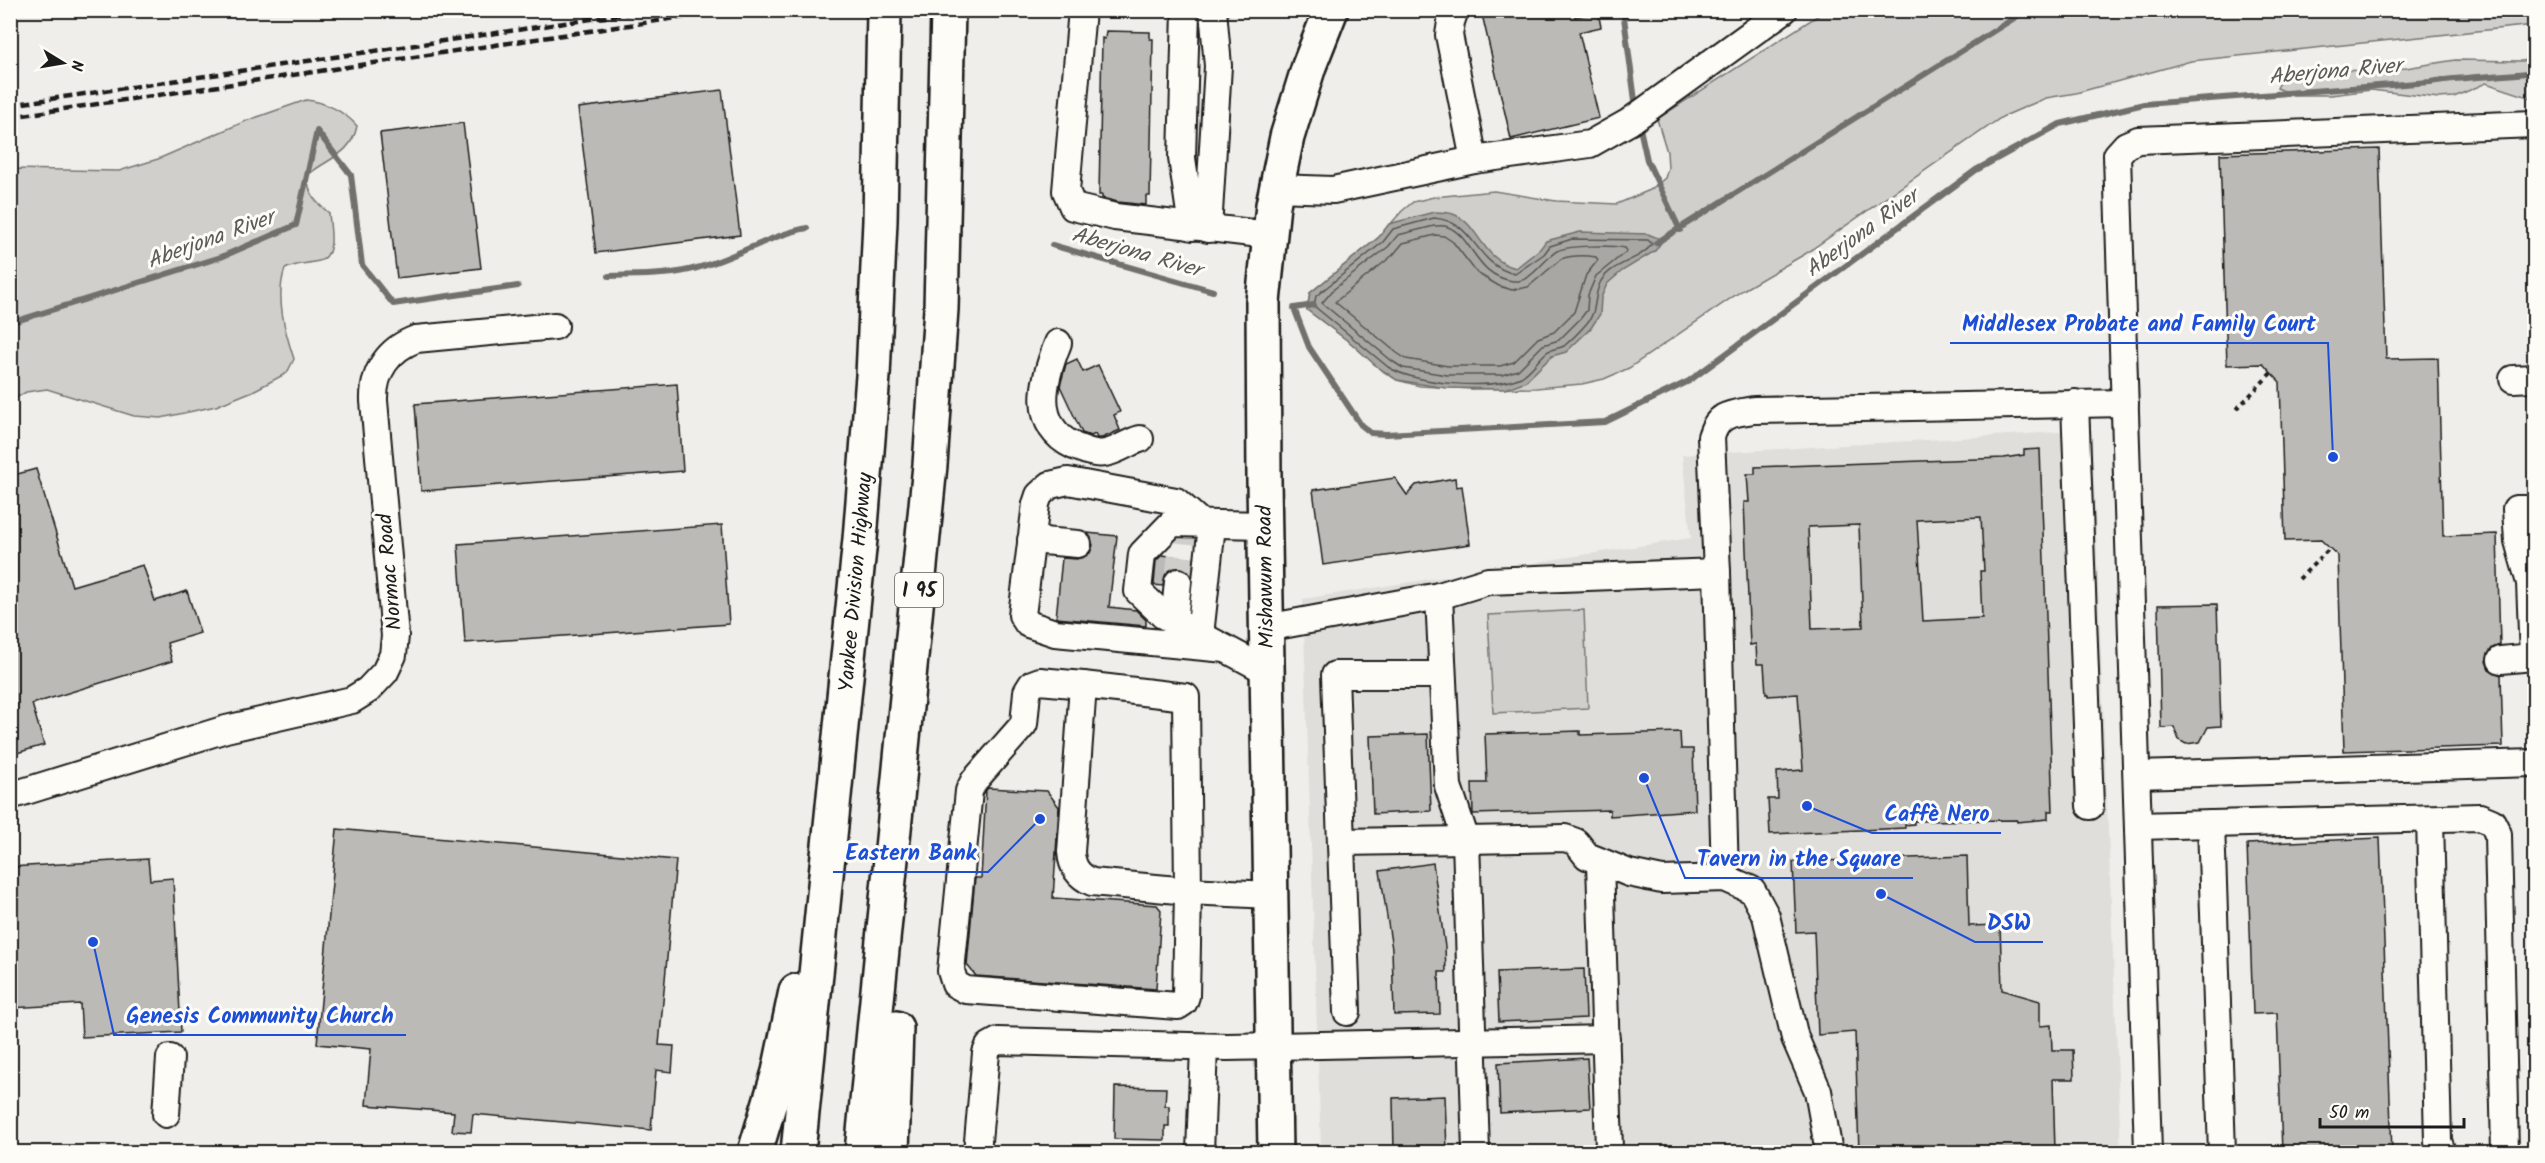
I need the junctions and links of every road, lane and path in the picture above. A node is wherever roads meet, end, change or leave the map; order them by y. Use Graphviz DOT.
graph roads {
  1 [pos="1082,10"];
  2 [pos="1186,10"];
  3 [pos="1213,10"];
  4 [pos="1331,10"];
  5 [pos="1455,10"];
  6 [pos="1784,10"];
  7 [pos="948,19"];
  8 [pos="884,24"];
  9 [pos="2535,124"];
  10 [pos="1474,160"];
  11 [pos="1276,188"];
  12 [pos="1200,228"];
  13 [pos="1269,236"];
  14 [pos="555,326"];
  15 [pos="1058,343"];
  16 [pos="2271,373"];
  17 [pos="2075,403"];
  18 [pos="2125,403"];
  19 [pos="2237,409"];
  20 [pos="1140,439"];
  21 [pos="2535,509"];
  22 [pos="1207,524"];
  23 [pos="1265,525"];
  24 [pos="1031,540"];
  25 [pos="1078,544"];
  26 [pos="2330,548"];
  27 [pos="1717,572"];
  28 [pos="2299,579"];
  29 [pos="1178,582"];
  30 [pos="1439,596"];
  31 [pos="1174,621"];
  32 [pos="1266,628"];
  33 [pos="1200,635"];
  34 [pos="1226,649"];
  35 [pos="2501,660"];
  36 [pos="1266,671"];
  37 [pos="1441,675"];
  38 [pos="1083,685"];
  39 [pos="908,708"];
  40 [pos="2535,763"];
  41 [pos="2137,775"];
  42 [pos="10,796"];
  43 [pos="2090,806"];
  44 [pos="833,816"];
  45 [pos="2430,819"];
  46 [pos="2211,824"];
  47 [pos="2138,826"];
  48 [pos="1466,840"];
  49 [pos="1341,842"];
  50 [pos="1600,863"];
  51 [pos="1725,878"];
  52 [pos="1188,891"];
  53 [pos="1271,895"];
  54 [pos="1347,1012"];
  55 [pos="1606,1039"];
  56 [pos="1472,1041"];
  57 [pos="1273,1045"];
  58 [pos="1204,1047"];
  59 [pos="170,1058"];
  60 [pos="166,1114"];
  61 [pos="1609,1149"];
  62 [pos="754,1152"];
  63 [pos="798,1152"];
  64 [pos="862,1152"];
  65 [pos="892,1152"];
  66 [pos="977,1152"];
  67 [pos="1200,1152"];
  68 [pos="1275,1152"];
  69 [pos="1476,1152"];
  70 [pos="1829,1152"];
  71 [pos="2148,1152"];
  72 [pos="2222,1152"];
  73 [pos="2442,1152"];
  74 [pos="2505,1152"];
  1 -- 12 [label="street"];
  2 -- 12 [label="street"];
  3 -- 12 [label="street"];
  4 -- 11 [label="main road, Mishawum Road"];
  5 -- 10 [label="street"];
  6 -- 10 [label="street"];
  7 -- 39 [label="main road, I 95"];
  8 -- 44 [label="main road, Yankee Division Highway"];
  9 -- 18 [label="street"];
  10 -- 11 [label="street"];
  11 -- 13 [label="main road, Mishawum Road"];
  12 -- 13 [label="street"];
  13 -- 23 [label="main road, Mishawum Road"];
  14 -- 42 [label="street, Normac Road"];
  15 -- 20 [label="street"];
  16 -- 19 [label="path"];
  17 -- 18 [label="street"];
  17 -- 27 [label="street"];
  17 -- 43 [label="street"];
  18 -- 41 [label="street"];
  21 -- 35 [label="street"];
  22 -- 23 [label="street"];
  22 -- 24 [label="street"];
  22 -- 31 [label="street"];
  22 -- 33 [label="street"];
  23 -- 32 [label="main road, Mishawum Road"];
  24 -- 25 [label="street"];
  24 -- 34 [label="street"];
  26 -- 28 [label="path"];
  27 -- 30 [label="street"];
  27 -- 51 [label="street"];
  29 -- 31 [label="street"];
  30 -- 32 [label="street"];
  30 -- 37 [label="street"];
  31 -- 33 [label="street"];
  32 -- 36 [label="main road, Mishawum Road"];
  33 -- 34 [label="street"];
  34 -- 36 [label="street"];
  36 -- 53 [label="main road, Mishawum Road"];
  37 -- 48 [label="street"];
  37 -- 49 [label="street"];
  38 -- 52 [label="street"];
  38 -- 52 [label="street"];
  38 -- 52 [label="street"];
  39 -- 64 [label="main road, I 95"];
  39 -- 65 [label="main road"];
  40 -- 41 [label="street"];
  41 -- 47 [label="street"];
  44 -- 62 [label="main road"];
  44 -- 63 [label="main road, Yankee Division Highway"];
  45 -- 46 [label="street"];
  45 -- 73 [label="street"];
  45 -- 74 [label="street"];
  46 -- 47 [label="street"];
  46 -- 72 [label="street"];
  47 -- 71 [label="street"];
  48 -- 49 [label="street"];
  48 -- 50 [label="street"];
  48 -- 56 [label="street"];
  49 -- 54 [label="street"];
  50 -- 51 [label="street"];
  50 -- 55 [label="street"];
  51 -- 70 [label="street"];
  52 -- 53 [label="street"];
  53 -- 57 [label="main road, Mishawum Road"];
  55 -- 56 [label="street"];
  55 -- 61 [label="street"];
  56 -- 57 [label="street"];
  56 -- 69 [label="street"];
  57 -- 58 [label="street"];
  57 -- 68 [label="main road, Mishawum Road"];
  58 -- 66 [label="street"];
  58 -- 67 [label="street"];
  59 -- 60 [label="street"];
}
